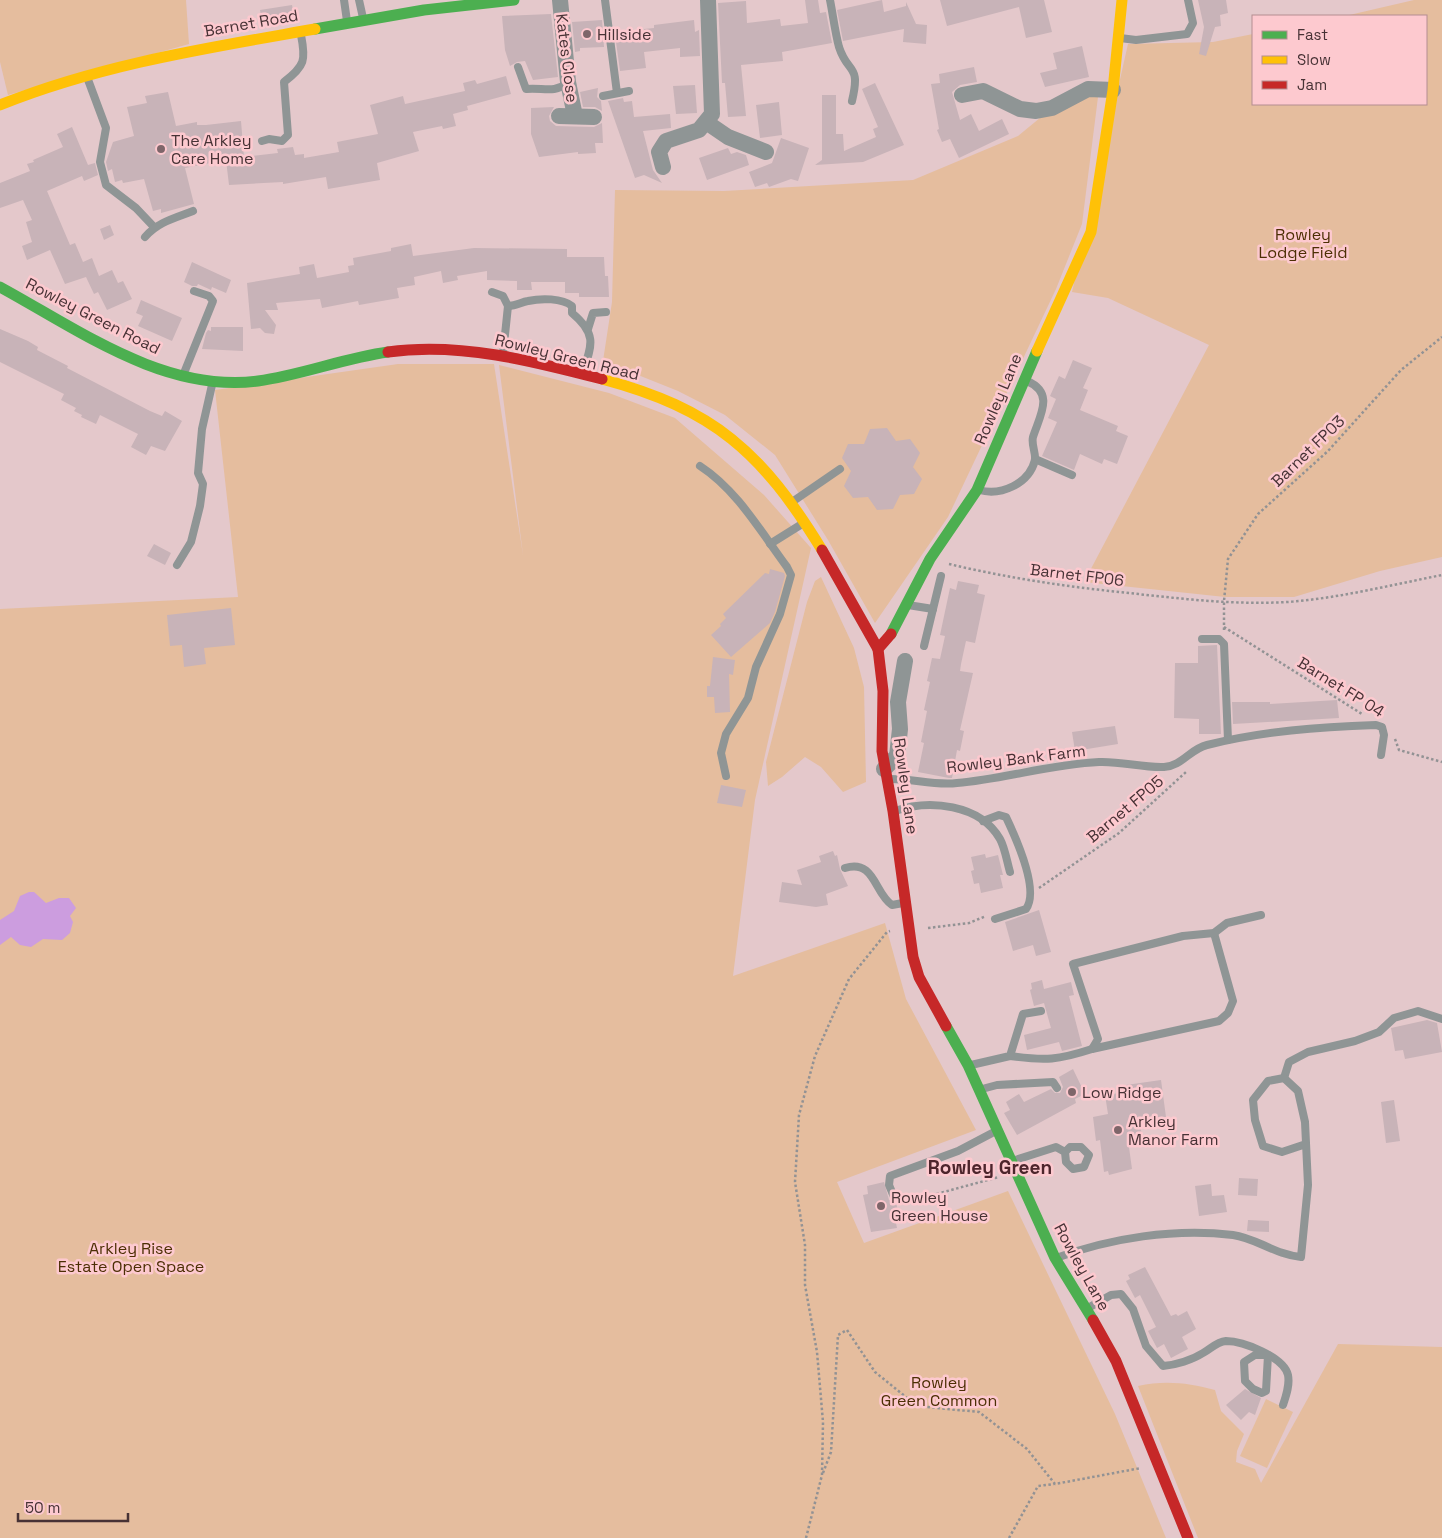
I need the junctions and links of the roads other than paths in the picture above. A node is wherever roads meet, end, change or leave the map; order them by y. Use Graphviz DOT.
graph roads {
  1 [pos="344,0"];
  2 [pos="360,0"];
  3 [pos="514,0"];
  4 [pos="560,0"];
  5 [pos="605,0"];
  6 [pos="708,0"];
  7 [pos="830,0"];
  8 [pos="1122,0"];
  9 [pos="1188,0"];
  10 [pos="363,20"];
  11 [pos="348,23"];
  12 [pos="301,31"];
  13 [pos="1118,38"];
  14 [pos="518,67"];
  15 [pos="87,75"];
  16 [pos="568,82"];
  17 [pos="1113,90"];
  18 [pos="630,91"];
  19 [pos="617,93"];
  20 [pos="962,95"];
  21 [pos="603,96"];
  22 [pos="852,101"];
  23 [pos="0,105"];
  24 [pos="559,116"];
  25 [pos="575,116"];
  26 [pos="594,117"];
  27 [pos="706,122"];
  28 [pos="262,141"];
  29 [pos="766,152"];
  30 [pos="662,168"];
  31 [pos="193,211"];
  32 [pos="154,227"];
  33 [pos="145,237"];
  34 [pos="0,287"];
  35 [pos="194,291"];
  36 [pos="492,292"];
  37 [pos="508,306"];
  38 [pos="606,312"];
  39 [pos="588,329"];
  40 [pos="503,356"];
  41 [pos="582,374"];
  42 [pos="183,376"];
  43 [pos="1024,380"];
  44 [pos="213,382"];
  45 [pos="1035,459"];
  46 [pos="700,466"];
  47 [pos="840,469"];
  48 [pos="1072,475"];
  49 [pos="977,490"];
  50 [pos="791,502"];
  51 [pos="804,522"];
  52 [pos="770,544"];
  53 [pos="177,565"];
  54 [pos="941,576"];
  55 [pos="907,604"];
  56 [pos="933,609"];
  57 [pos="1202,639"];
  58 [pos="924,646"];
  59 [pos="878,649"];
  60 [pos="905,661"];
  61 [pos="1228,740"];
  62 [pos="1381,755"];
  63 [pos="885,774"];
  64 [pos="726,776"];
  65 [pos="893,811"];
  66 [pos="983,821"];
  67 [pos="845,868"];
  68 [pos="1010,872"];
  69 [pos="906,903"];
  70 [pos="994,915"];
  71 [pos="1261,915"];
  72 [pos="1214,933"];
  73 [pos="1041,1011"];
  74 [pos="1442,1019"];
  75 [pos="1092,1049"];
  76 [pos="1010,1056"];
  77 [pos="968,1065"];
  78 [pos="1284,1078"];
  79 [pos="1057,1088"];
  80 [pos="979,1090"];
  81 [pos="998,1130"];
  82 [pos="1306,1144"];
  83 [pos="1065,1152"];
  84 [pos="1014,1166"];
  85 [pos="894,1197"];
  86 [pos="1055,1258"];
  87 [pos="1087,1309"];
  88 [pos="1268,1356"];
  89 [pos="1283,1405"];
  90 [pos="1188,1538"];
  1 -- 11 [label="lane"];
  2 -- 10 [label="lane"];
  3 -- 10 [label="street, Barnet Road"];
  4 -- 16 [label="street, Kates Close"];
  5 -- 19 [label="lane"];
  6 -- 27 [label="street"];
  7 -- 22 [label="lane"];
  8 -- 13 [label="street, Rowley Lane"];
  9 -- 13 [label="lane"];
  10 -- 11 [label="street, Barnet Road"];
  11 -- 12 [label="street, Barnet Road"];
  12 -- 15 [label="street, Barnet Road"];
  12 -- 28 [label="lane"];
  13 -- 17 [label="street, Rowley Lane"];
  14 -- 16 [label="lane"];
  15 -- 23 [label="street, Barnet Road"];
  15 -- 32 [label="lane"];
  16 -- 25 [label="street, Kates Close"];
  17 -- 20 [label="street"];
  17 -- 43 [label="street, Rowley Lane"];
  18 -- 19 [label="lane"];
  19 -- 21 [label="lane"];
  24 -- 25 [label="street"];
  25 -- 26 [label="street"];
  27 -- 29 [label="street"];
  27 -- 30 [label="street"];
  31 -- 32 [label="lane"];
  32 -- 33 [label="lane"];
  34 -- 42 [label="street, Rowley Green Road"];
  35 -- 42 [label="lane"];
  36 -- 37 [label="lane"];
  37 -- 39 [label="lane"];
  37 -- 40 [label="lane"];
  38 -- 39 [label="lane"];
  39 -- 41 [label="lane"];
  40 -- 41 [label="street, Rowley Green Road"];
  40 -- 44 [label="street, Rowley Green Road"];
  41 -- 50 [label="street, Rowley Green Road"];
  42 -- 44 [label="street, Rowley Green Road"];
  43 -- 45 [label="lane"];
  43 -- 49 [label="street, Rowley Lane"];
  44 -- 53 [label="lane"];
  45 -- 48 [label="lane"];
  45 -- 49 [label="lane"];
  46 -- 52 [label="lane"];
  47 -- 50 [label="lane"];
  49 -- 55 [label="street, Rowley Lane"];
  50 -- 51 [label="street, Rowley Green Road"];
  51 -- 52 [label="lane"];
  51 -- 59 [label="street, Rowley Green Road"];
  52 -- 64 [label="lane"];
  54 -- 56 [label="lane"];
  55 -- 56 [label="lane"];
  55 -- 59 [label="street, Rowley Lane"];
  56 -- 58 [label="lane"];
  57 -- 61 [label="lane"];
  59 -- 63 [label="street, Rowley Lane"];
  60 -- 63 [label="street"];
  61 -- 62 [label="lane, Rowley Bank Farm"];
  61 -- 63 [label="lane, Rowley Bank Farm"];
  63 -- 65 [label="street, Rowley Lane"];
  65 -- 66 [label="lane"];
  65 -- 69 [label="street, Rowley Lane"];
  66 -- 68 [label="lane"];
  66 -- 70 [label="lane"];
  67 -- 69 [label="lane"];
  69 -- 77 [label="street, Rowley Lane"];
  71 -- 72 [label="lane"];
  72 -- 75 [label="lane"];
  72 -- 75 [label="lane"];
  73 -- 76 [label="lane"];
  74 -- 78 [label="lane"];
  75 -- 76 [label="lane"];
  76 -- 77 [label="lane"];
  77 -- 80 [label="street, Rowley Lane"];
  78 -- 82 [label="lane"];
  78 -- 82 [label="lane"];
  79 -- 80 [label="lane"];
  80 -- 81 [label="street, Rowley Lane"];
  81 -- 84 [label="street, Rowley Lane"];
  81 -- 85 [label="lane"];
  82 -- 86 [label="lane"];
  83 -- 84 [label="lane"];
  84 -- 86 [label="street, Rowley Lane"];
  86 -- 87 [label="street, Rowley Lane"];
  87 -- 88 [label="lane"];
  87 -- 90 [label="street, Rowley Lane"];
  88 -- 88 [label="lane"];
  88 -- 89 [label="lane"];
}
